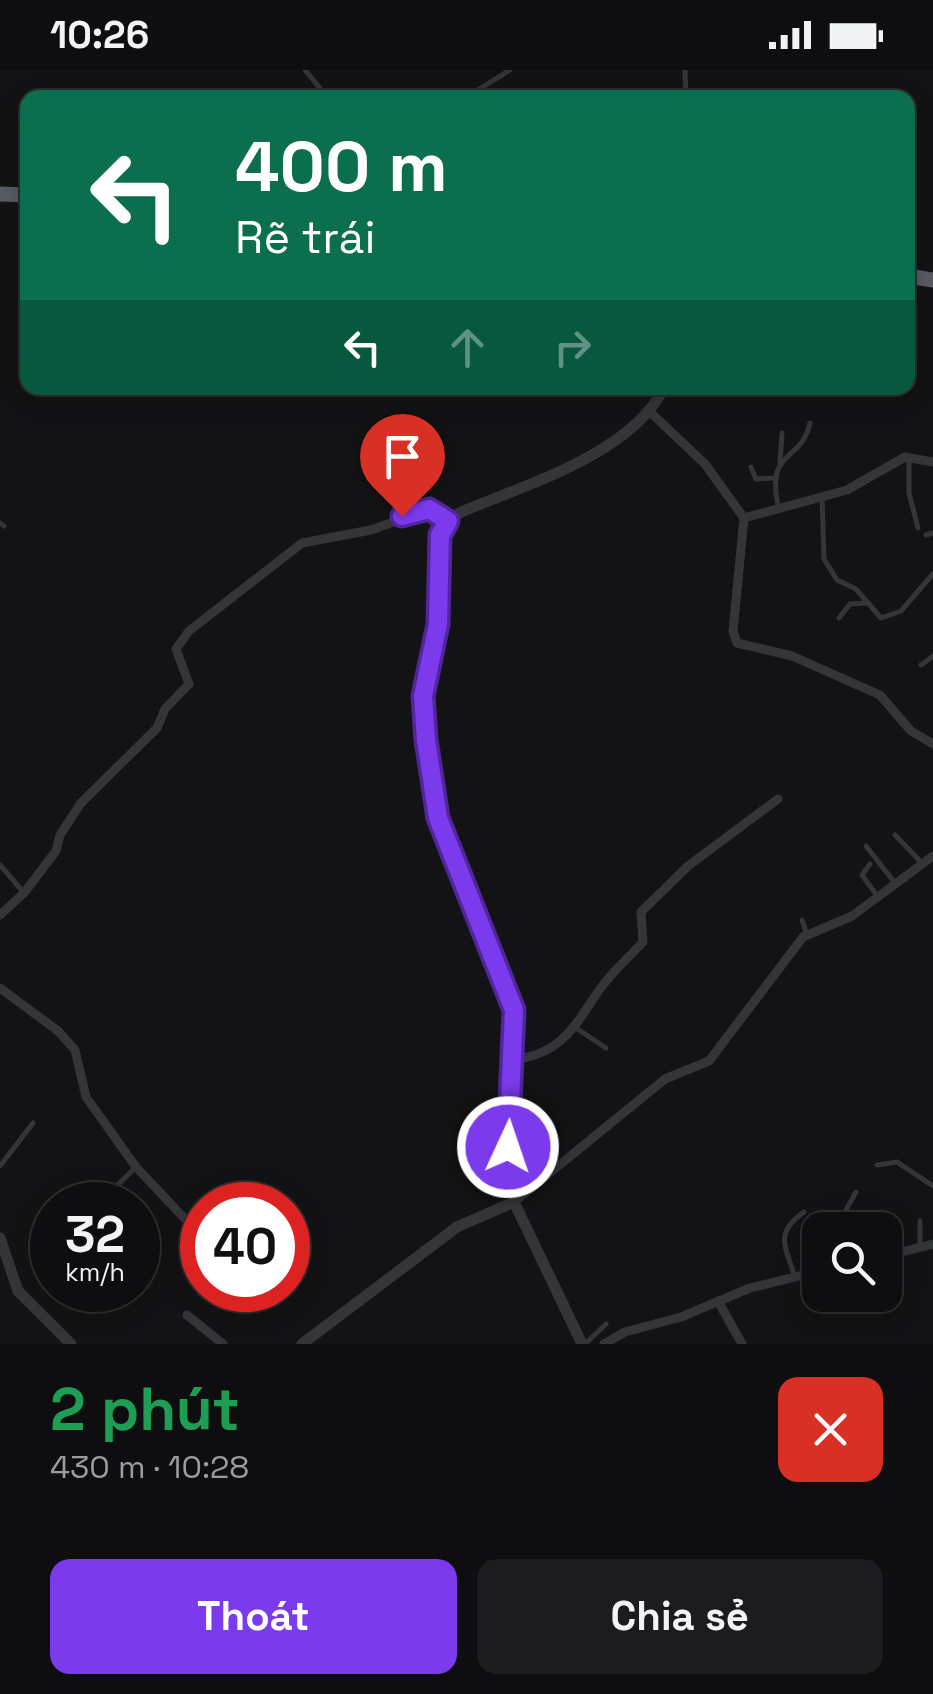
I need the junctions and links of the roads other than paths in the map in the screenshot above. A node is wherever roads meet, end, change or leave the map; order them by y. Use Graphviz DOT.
graph roads {
  1 [pos="304,70"];
  2 [pos="510,70"];
  3 [pos="321,90"];
  4 [pos="478,90"];
  5 [pos="659,395"];
  6 [pos="649,411"];
  7 [pos="810,423"];
  8 [pos="782,433"];
  9 [pos="908,457"];
  10 [pos="933,462"];
  11 [pos="780,463"];
  12 [pos="750,466"];
  13 [pos="773,478"];
  14 [pos="822,498"];
  15 [pos="779,510"];
  16 [pos="744,518"];
  17 [pos="448,521"];
  18 [pos="918,528"];
  19 [pos="933,574"];
  20 [pos="869,603"];
  21 [pos="839,618"];
  22 [pos="933,656"];
  23 [pos="921,665"];
  24 [pos="933,744"];
  25 [pos="778,799"];
  26 [pos="896,835"];
  27 [pos="866,846"];
  28 [pos="933,856"];
  29 [pos="870,864"];
  30 [pos="923,864"];
  31 [pos="0,865"];
  32 [pos="896,885"];
  33 [pos="24,893"];
  34 [pos="878,897"];
  35 [pos="0,915"];
  36 [pos="802,920"];
  37 [pos="806,935"];
  38 [pos="0,988"];
  39 [pos="576,1028"];
  40 [pos="606,1048"];
  41 [pos="513,1060"];
  42 [pos="33,1123"];
  43 [pos="877,1165"];
  44 [pos="0,1166"];
  45 [pos="136,1167"];
  46 [pos="121,1182"];
  47 [pos="933,1186"];
  48 [pos="856,1192"];
  49 [pos="514,1202"];
  50 [pos="846,1212"];
  51 [pos="802,1213"];
  52 [pos="180,1214"];
  53 [pos="920,1220"];
  54 [pos="0,1238"];
  55 [pos="933,1244"];
  56 [pos="920,1247"];
  57 [pos="902,1252"];
  58 [pos="802,1276"];
  59 [pos="795,1278"];
  60 [pos="718,1301"];
  61 [pos="187,1316"];
  62 [pos="606,1324"];
  63 [pos="72,1344"];
  64 [pos="223,1344"];
  65 [pos="302,1344"];
  66 [pos="583,1344"];
  67 [pos="604,1344"];
  68 [pos="742,1344"];
  1 -- 3 [label="lane"];
  2 -- 4 [label="lane"];
  5 -- 6 [label="street"];
  6 -- 16 [label="street"];
  6 -- 17 [label="street"];
  7 -- 11 [label="lane"];
  8 -- 11 [label="lane"];
  9 -- 10 [label="street"];
  9 -- 14 [label="street"];
  9 -- 18 [label="lane"];
  11 -- 13 [label="lane"];
  12 -- 13 [label="lane"];
  13 -- 15 [label="lane"];
  14 -- 15 [label="street"];
  14 -- 20 [label="lane"];
  15 -- 16 [label="street"];
  16 -- 24 [label="street"];
  17 -- 33 [label="street"];
  17 -- 41 [label="street"];
  19 -- 20 [label="lane"];
  20 -- 21 [label="lane"];
  22 -- 23 [label="lane"];
  25 -- 39 [label="street"];
  26 -- 30 [label="lane"];
  27 -- 32 [label="lane"];
  28 -- 30 [label="street"];
  29 -- 34 [label="lane"];
  30 -- 32 [label="street"];
  31 -- 33 [label="lane"];
  32 -- 34 [label="street"];
  33 -- 35 [label="street"];
  34 -- 37 [label="street"];
  36 -- 37 [label="lane"];
  37 -- 49 [label="street"];
  38 -- 45 [label="street"];
  39 -- 40 [label="lane"];
  39 -- 41 [label="street"];
  41 -- 49 [label="street"];
  42 -- 44 [label="lane"];
  43 -- 47 [label="lane"];
  45 -- 46 [label="lane"];
  45 -- 52 [label="street"];
  48 -- 50 [label="lane"];
  49 -- 65 [label="street"];
  49 -- 66 [label="street"];
  51 -- 59 [label="lane"];
  53 -- 56 [label="lane"];
  54 -- 63 [label="street"];
  55 -- 56 [label="street"];
  56 -- 57 [label="street"];
  58 -- 59 [label="street"];
  59 -- 60 [label="street"];
  60 -- 67 [label="street"];
  60 -- 68 [label="street"];
  61 -- 64 [label="street"];
  62 -- 66 [label="lane"];
}
